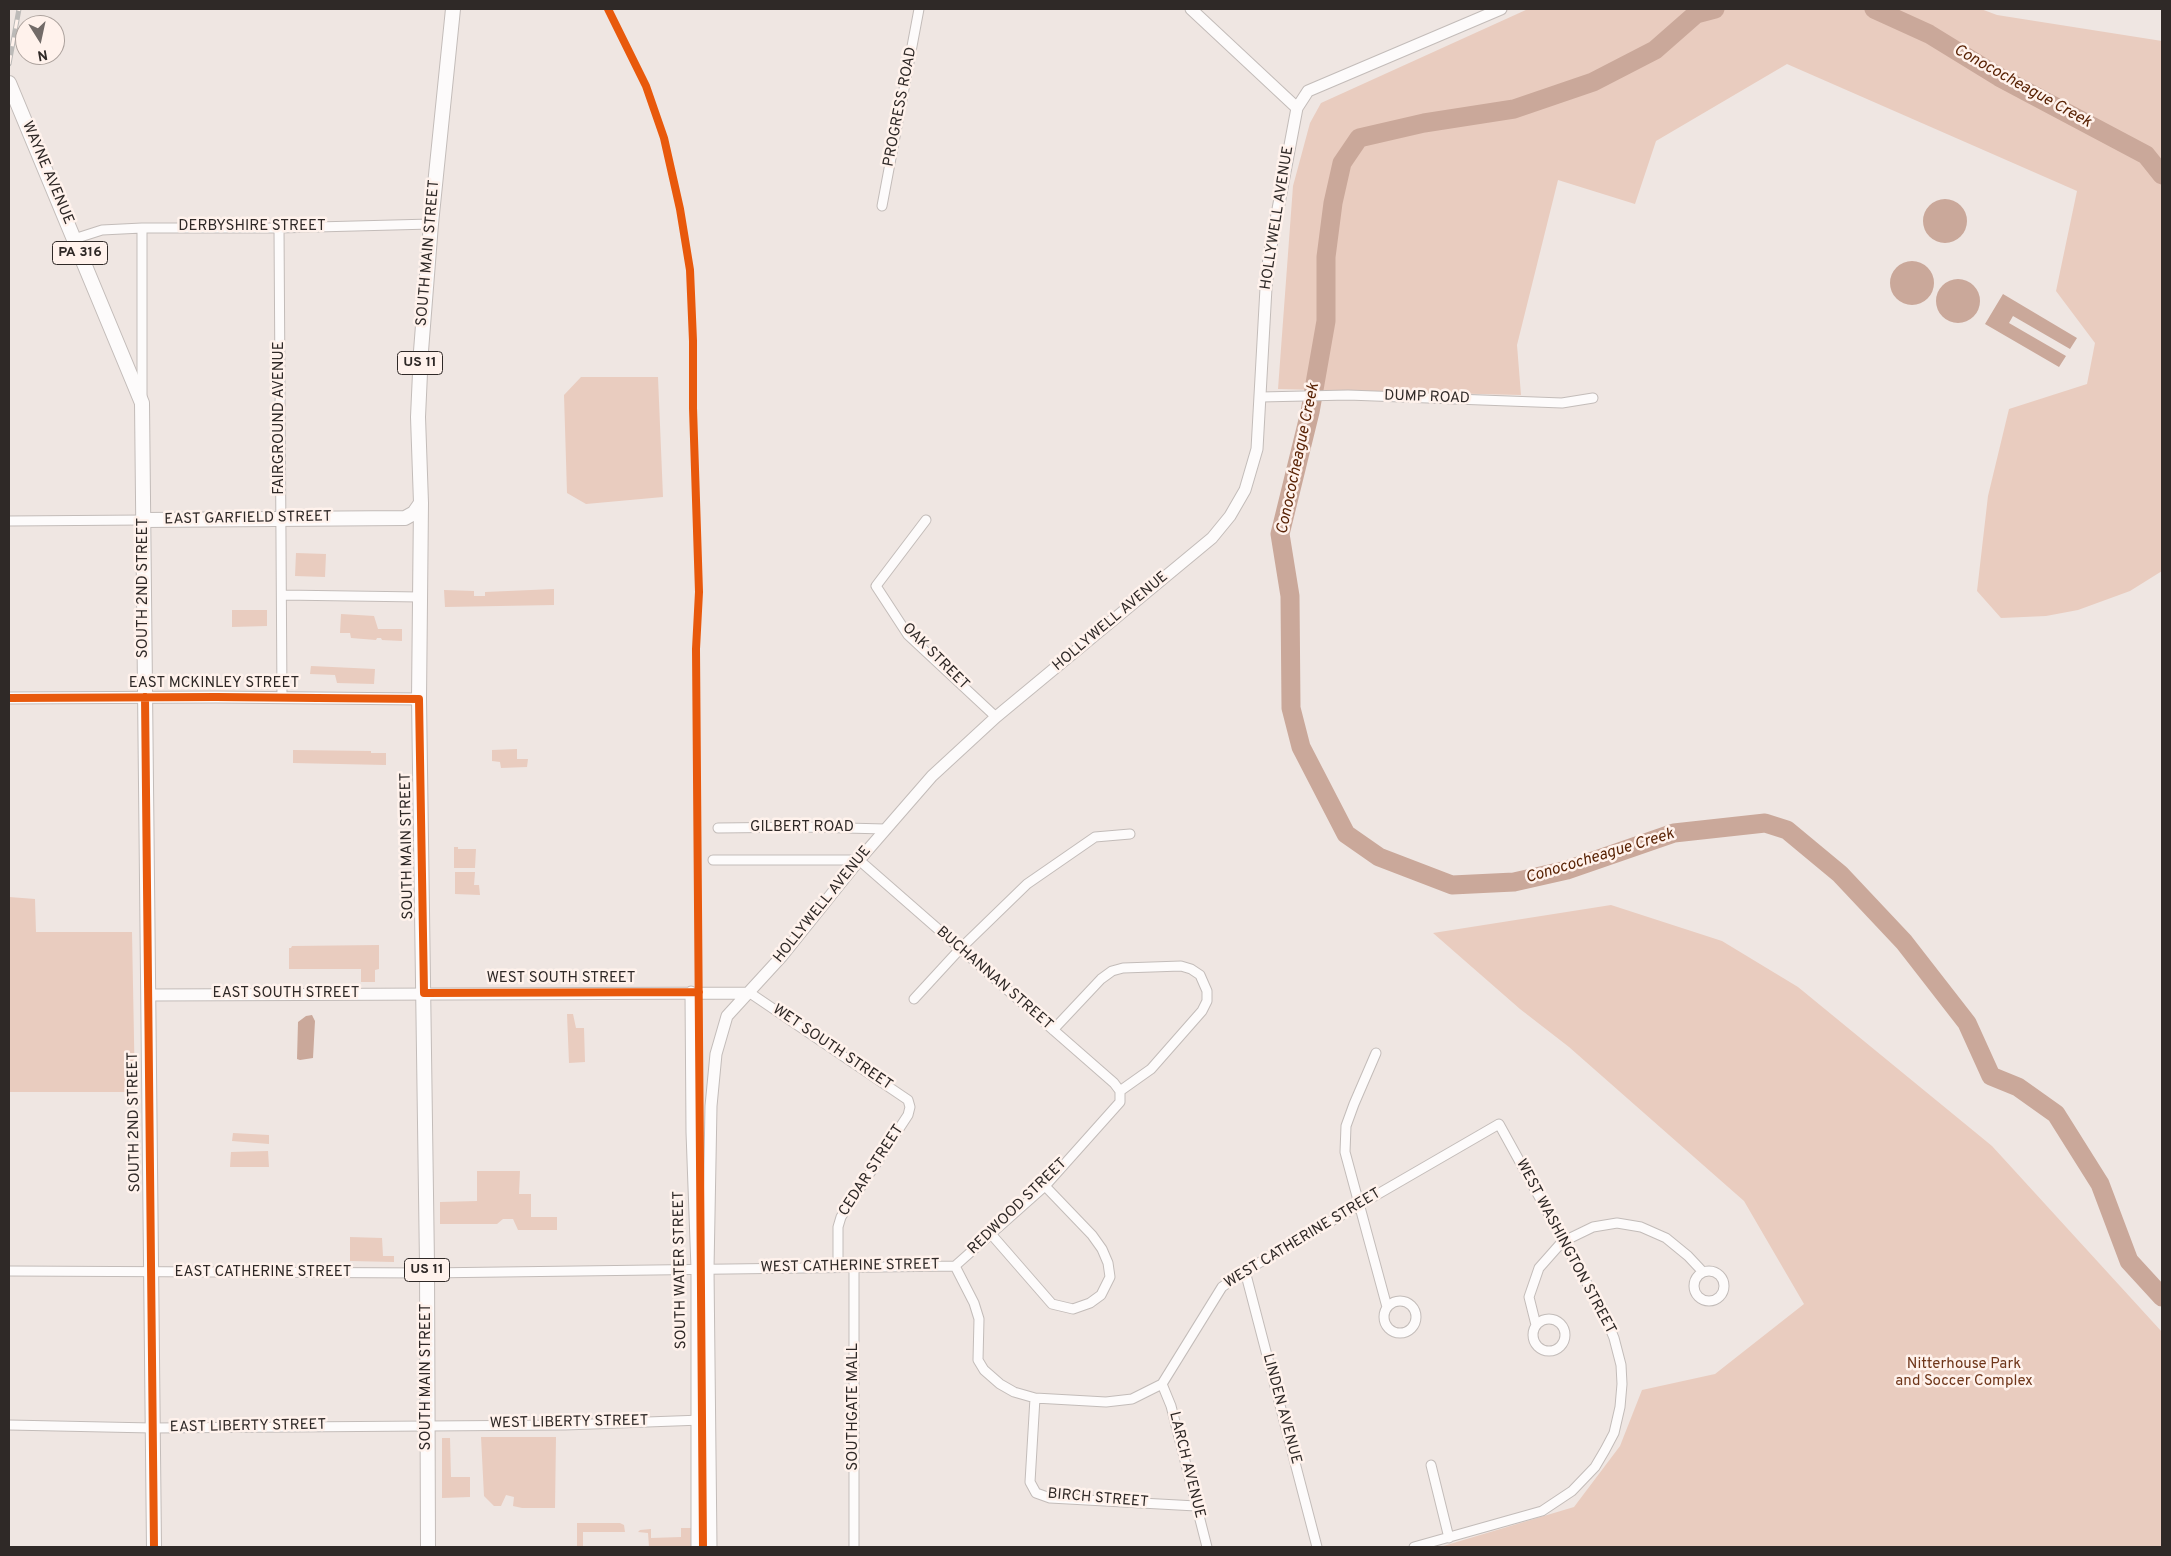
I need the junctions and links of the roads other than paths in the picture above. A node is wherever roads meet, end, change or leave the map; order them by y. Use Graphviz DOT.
graph roads {
  1 [pos="453,9"];
  2 [pos="919,9"];
  3 [pos="1191,9"];
  4 [pos="1501,9"];
  5 [pos="9,83"];
  6 [pos="1298,108"];
  7 [pos="882,206"];
  8 [pos="431,224"];
  9 [pos="142,228"];
  10 [pos="279,228"];
  11 [pos="74,239"];
  12 [pos="1261,397"];
  13 [pos="1593,398"];
  14 [pos="142,403"];
  15 [pos="421,503"];
  16 [pos="281,518"];
  17 [pos="405,518"];
  18 [pos="144,520"];
  19 [pos="926,520"];
  20 [pos="9,521"];
  21 [pos="421,530"];
  22 [pos="282,596"];
  23 [pos="420,597"];
  24 [pos="145,697"];
  25 [pos="9,698"];
  26 [pos="282,698"];
  27 [pos="419,699"];
  28 [pos="996,717"];
  29 [pos="718,828"];
  30 [pos="885,829"];
  31 [pos="1130,834"];
  32 [pos="713,860"];
  33 [pos="859,860"];
  34 [pos="960,949"];
  35 [pos="691,992"];
  36 [pos="424,993"];
  37 [pos="750,993"];
  38 [pos="148,994"];
  39 [pos="914,999"];
  40 [pos="1052,1030"];
  41 [pos="1376,1053"];
  42 [pos="1120,1091"];
  43 [pos="910,1107"];
  44 [pos="1499,1124"];
  45 [pos="1045,1186"];
  46 [pos="1360,1204"];
  47 [pos="991,1234"];
  48 [pos="1562,1242"];
  49 [pos="956,1266"];
  50 [pos="838,1267"];
  51 [pos="854,1267"];
  52 [pos="702,1269"];
  53 [pos="9,1270"];
  54 [pos="1245,1271"];
  55 [pos="151,1272"];
  56 [pos="1703,1272"];
  57 [pos="427,1273"];
  58 [pos="1388,1307"];
  59 [pos="1536,1325"];
  60 [pos="1162,1384"];
  61 [pos="1035,1398"];
  62 [pos="696,1420"];
  63 [pos="710,1420"];
  64 [pos="9,1425"];
  65 [pos="428,1426"];
  66 [pos="152,1428"];
  67 [pos="1430,1465"];
  68 [pos="1196,1506"];
  69 [pos="1449,1538"];
  70 [pos="154,1547"];
  71 [pos="428,1547"];
  72 [pos="697,1547"];
  73 [pos="711,1547"];
  74 [pos="854,1547"];
  75 [pos="1207,1547"];
  76 [pos="1317,1547"];
  77 [pos="1414,1547"];
  1 -- 8 [label="main road, SOUTH MAIN STREET / US 11"];
  2 -- 7 [label="street, PROGRESS ROAD"];
  3 -- 6 [label="street"];
  4 -- 6 [label="street, HOLLYWELL AVENUE"];
  5 -- 11 [label="main road, WAYNE AVENUE / PA 316"];
  6 -- 12 [label="street, HOLLYWELL AVENUE"];
  8 -- 10 [label="street, DERBYSHIRE STREET"];
  8 -- 15 [label="main road, SOUTH MAIN STREET / US 11"];
  9 -- 10 [label="street, DERBYSHIRE STREET"];
  9 -- 11 [label="street, DERBYSHIRE STREET"];
  9 -- 14 [label="street, SOUTH 2ND STREET"];
  10 -- 16 [label="street, FAIRGROUND AVENUE"];
  11 -- 14 [label="main road, WAYNE AVENUE / PA 316"];
  12 -- 13 [label="street, DUMP ROAD"];
  12 -- 28 [label="street, HOLLYWELL AVENUE"];
  14 -- 18 [label="main road, SOUTH 2ND STREET / PA 316"];
  15 -- 17 [label="main road"];
  15 -- 21 [label="main road, SOUTH MAIN STREET / US 11"];
  16 -- 17 [label="main road, EAST GARFIELD STREET"];
  16 -- 18 [label="main road, EAST GARFIELD STREET"];
  16 -- 22 [label="street, FAIRGROUND AVENUE"];
  17 -- 21 [label="main road"];
  18 -- 20 [label="street, EAST GARFIELD STREET"];
  18 -- 24 [label="main road, SOUTH 2ND STREET"];
  19 -- 28 [label="street, OAK STREET"];
  21 -- 23 [label="main road, SOUTH MAIN STREET / US 11"];
  22 -- 23 [label="street"];
  22 -- 26 [label="street, FAIRGROUND AVENUE"];
  23 -- 27 [label="main road, SOUTH MAIN STREET / US 11"];
  24 -- 25 [label="street, EAST MCKINLEY STREET"];
  24 -- 26 [label="street, EAST MCKINLEY STREET"];
  24 -- 38 [label="main road, SOUTH 2ND STREET"];
  26 -- 27 [label="street, EAST MCKINLEY STREET"];
  27 -- 36 [label="main road, SOUTH MAIN STREET / US 11"];
  28 -- 30 [label="street, HOLLYWELL AVENUE"];
  29 -- 30 [label="street, GILBERT ROAD"];
  30 -- 33 [label="street, HOLLYWELL AVENUE"];
  31 -- 34 [label="street"];
  32 -- 33 [label="street"];
  33 -- 34 [label="street, BUCHANNAN STREET"];
  33 -- 37 [label="street, HOLLYWELL AVENUE"];
  34 -- 39 [label="street"];
  34 -- 40 [label="street, BUCHANNAN STREET"];
  35 -- 36 [label="street, WEST SOUTH STREET"];
  35 -- 37 [label="street, WEST SOUTH STREET"];
  35 -- 52 [label="street, SOUTH WATER STREET"];
  36 -- 38 [label="street, EAST SOUTH STREET"];
  36 -- 57 [label="main road, SOUTH MAIN STREET / US 11"];
  37 -- 43 [label="street, WET SOUTH STREET"];
  37 -- 52 [label="street, HOLLYWELL AVENUE"];
  38 -- 55 [label="main road, SOUTH 2ND STREET"];
  40 -- 42 [label="street, BUCHANNAN STREET"];
  40 -- 42 [label="street"];
  41 -- 46 [label="street"];
  42 -- 45 [label="street, REDWOOD STREET"];
  43 -- 50 [label="street, CEDAR STREET"];
  44 -- 46 [label="street, WEST CATHERINE STREET"];
  44 -- 48 [label="street, WEST WASHINGTON STREET"];
  45 -- 47 [label="street, REDWOOD STREET"];
  45 -- 47 [label="street"];
  46 -- 54 [label="street, WEST CATHERINE STREET"];
  46 -- 58 [label="street"];
  47 -- 49 [label="street, REDWOOD STREET"];
  48 -- 56 [label="street"];
  48 -- 59 [label="street"];
  48 -- 69 [label="street, WEST WASHINGTON STREET"];
  49 -- 51 [label="street, WEST CATHERINE STREET"];
  49 -- 61 [label="street, WEST CATHERINE STREET"];
  50 -- 51 [label="street, WEST CATHERINE STREET"];
  50 -- 52 [label="street, WEST CATHERINE STREET"];
  51 -- 74 [label="street, SOUTHGATE MALL"];
  52 -- 57 [label="street, WEST CATHERINE STREET"];
  52 -- 62 [label="street, SOUTH WATER STREET"];
  52 -- 63 [label="street, SOUTH WATER STREET"];
  53 -- 55 [label="street, EAST CATHERINE STREET"];
  54 -- 60 [label="street, WEST CATHERINE STREET"];
  54 -- 76 [label="street, LINDEN AVENUE"];
  55 -- 57 [label="street, EAST CATHERINE STREET"];
  55 -- 66 [label="main road, SOUTH 2ND STREET"];
  57 -- 65 [label="main road, SOUTH MAIN STREET / US 11"];
  60 -- 61 [label="street, WEST CATHERINE STREET"];
  60 -- 68 [label="street, LARCH AVENUE"];
  61 -- 68 [label="street, BIRCH STREET"];
  62 -- 63 [label="street, WEST LIBERTY STREET"];
  62 -- 65 [label="street, WEST LIBERTY STREET"];
  62 -- 72 [label="street, SOUTH WATER STREET"];
  63 -- 73 [label="street, SOUTH WATER STREET"];
  64 -- 66 [label="street, EAST LIBERTY STREET"];
  65 -- 66 [label="street, EAST LIBERTY STREET"];
  65 -- 71 [label="main road, SOUTH MAIN STREET / US 11"];
  66 -- 70 [label="main road, SOUTH 2ND STREET"];
  67 -- 69 [label="street"];
  68 -- 75 [label="street, LARCH AVENUE"];
  69 -- 77 [label="street, WEST WASHINGTON STREET"];
}
